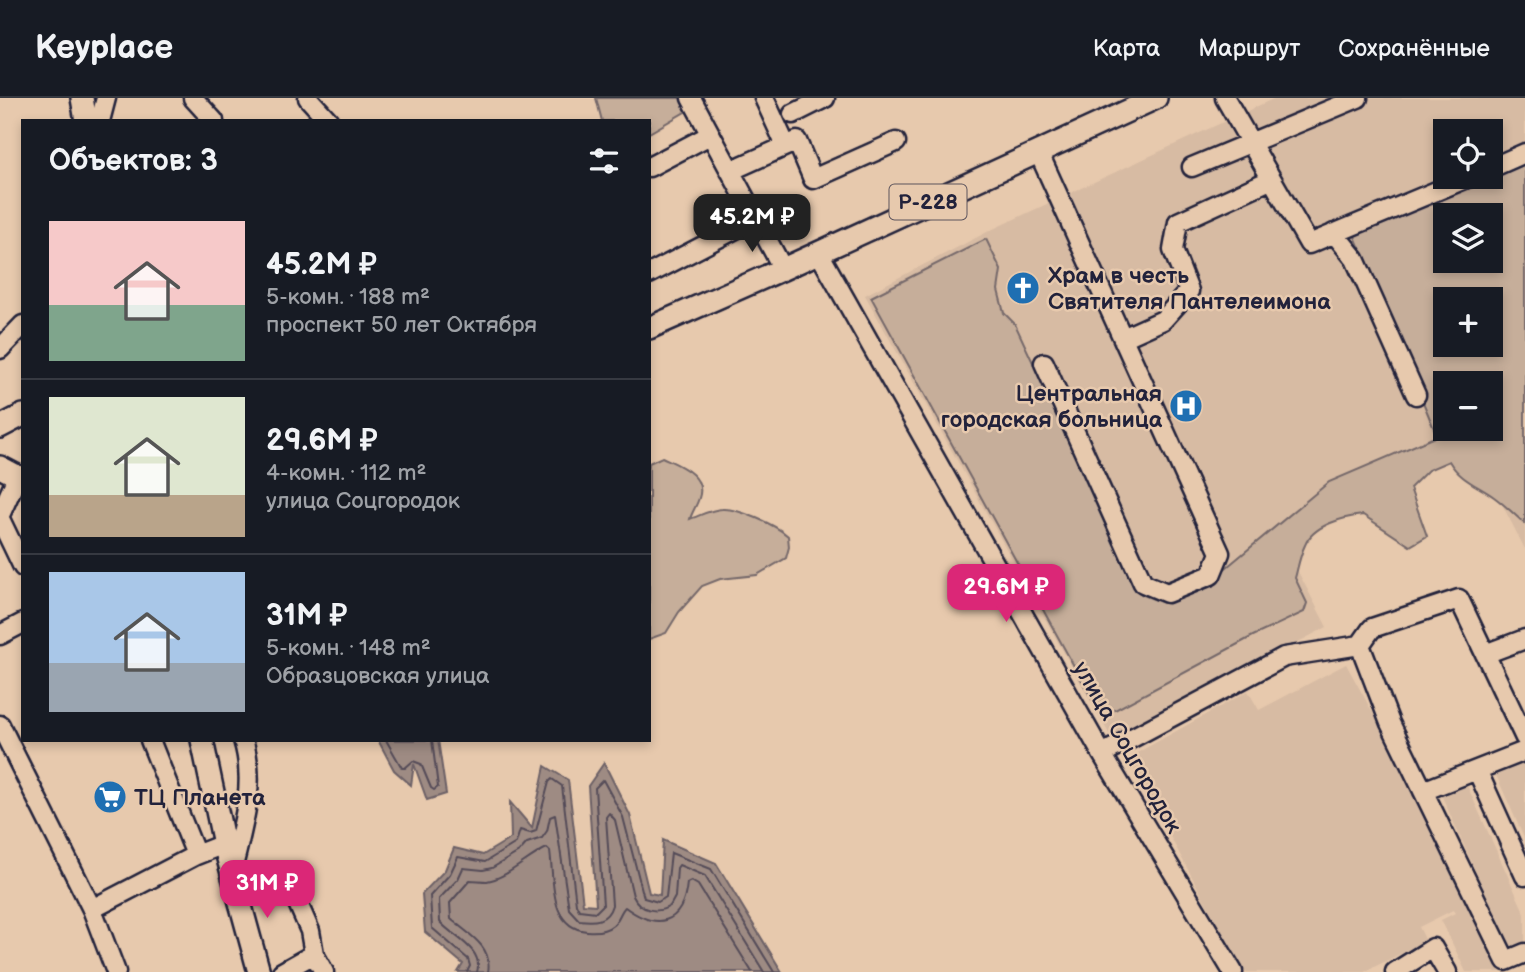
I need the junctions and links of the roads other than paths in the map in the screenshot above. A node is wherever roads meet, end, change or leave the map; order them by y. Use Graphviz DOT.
graph roads {
  1 [pos="82,98"];
  2 [pos="106,98"];
  3 [pos="193,98"];
  4 [pos="308,98"];
  5 [pos="691,98"];
  6 [pos="764,98"];
  7 [pos="825,98"];
  8 [pos="1156,98"];
  9 [pos="1225,98"];
  10 [pos="1358,98"];
  11 [pos="793,114"];
  12 [pos="86,119"];
  13 [pos="101,119"];
  14 [pos="212,119"];
  15 [pos="327,119"];
  16 [pos="710,135"];
  17 [pos="896,142"];
  18 [pos="1250,143"];
  19 [pos="786,146"];
  20 [pos="1038,151"];
  21 [pos="1525,153"];
  22 [pos="1503,163"];
  23 [pos="651,166"];
  24 [pos="1192,167"];
  25 [pos="730,171"];
  26 [pos="1270,180"];
  27 [pos="1441,189"];
  28 [pos="755,219"];
  29 [pos="1334,233"];
  30 [pos="819,253"];
  31 [pos="783,269"];
  32 [pos="651,273"];
  33 [pos="21,327"];
  34 [pos="651,327"];
  35 [pos="1123,338"];
  36 [pos="0,349"];
  37 [pos="1044,363"];
  38 [pos="1416,395"];
  39 [pos="21,416"];
  40 [pos="0,427"];
  41 [pos="14,474"];
  42 [pos="0,517"];
  43 [pos="21,563"];
  44 [pos="21,624"];
  45 [pos="0,635"];
  46 [pos="1525,639"];
  47 [pos="1360,645"];
  48 [pos="1485,654"];
  49 [pos="0,725"];
  50 [pos="1525,738"];
  51 [pos="151,742"];
  52 [pos="202,742"];
  53 [pos="243,742"];
  54 [pos="1525,751"];
  55 [pos="1102,754"];
  56 [pos="1477,770"];
  57 [pos="1423,791"];
  58 [pos="224,844"];
  59 [pos="196,855"];
  60 [pos="234,875"];
  61 [pos="1525,876"];
  62 [pos="92,909"];
  63 [pos="1525,953"];
  64 [pos="314,954"];
  65 [pos="116,972"];
  66 [pos="259,972"];
  67 [pos="282,972"];
  68 [pos="324,972"];
  69 [pos="1233,972"];
  70 [pos="1395,972"];
  71 [pos="1447,972"];
  1 -- 12 [label="main road"];
  2 -- 13 [label="street"];
  3 -- 14 [label="street"];
  4 -- 15 [label="street"];
  5 -- 16 [label="street"];
  6 -- 19 [label="street"];
  7 -- 11 [label="street"];
  8 -- 20 [label="main road, Р-228"];
  9 -- 18 [label="street"];
  10 -- 18 [label="street"];
  16 -- 23 [label="street"];
  16 -- 25 [label="street"];
  17 -- 19 [label="street"];
  18 -- 24 [label="street"];
  18 -- 26 [label="street"];
  19 -- 25 [label="street"];
  20 -- 30 [label="main road, Р-228"];
  20 -- 35 [label="street"];
  21 -- 22 [label="street"];
  25 -- 28 [label="street"];
  26 -- 29 [label="street"];
  26 -- 35 [label="street"];
  27 -- 29 [label="street"];
  28 -- 31 [label="street"];
  28 -- 32 [label="street"];
  29 -- 38 [label="street"];
  30 -- 31 [label="main road, Р-228"];
  30 -- 55 [label="street, улица Соцгородок"];
  31 -- 34 [label="main road, Р-228"];
  33 -- 36 [label="street"];
  35 -- 37 [label="street"];
  39 -- 40 [label="main road"];
  41 -- 42 [label="street"];
  42 -- 43 [label="street"];
  44 -- 45 [label="street"];
  46 -- 48 [label="street"];
  47 -- 48 [label="street"];
  47 -- 55 [label="street"];
  47 -- 57 [label="street"];
  48 -- 50 [label="street"];
  49 -- 62 [label="street"];
  51 -- 59 [label="street"];
  52 -- 58 [label="main road"];
  53 -- 60 [label="street"];
  54 -- 56 [label="street"];
  55 -- 69 [label="street, улица Соцгородок"];
  56 -- 57 [label="street"];
  56 -- 61 [label="street"];
  57 -- 63 [label="street"];
  58 -- 59 [label="street"];
  58 -- 60 [label="main road"];
  59 -- 62 [label="street"];
  60 -- 64 [label="street"];
  60 -- 66 [label="main road"];
  62 -- 65 [label="street"];
  64 -- 67 [label="street"];
  64 -- 68 [label="street"];
  70 -- 71 [label="street"];
}
